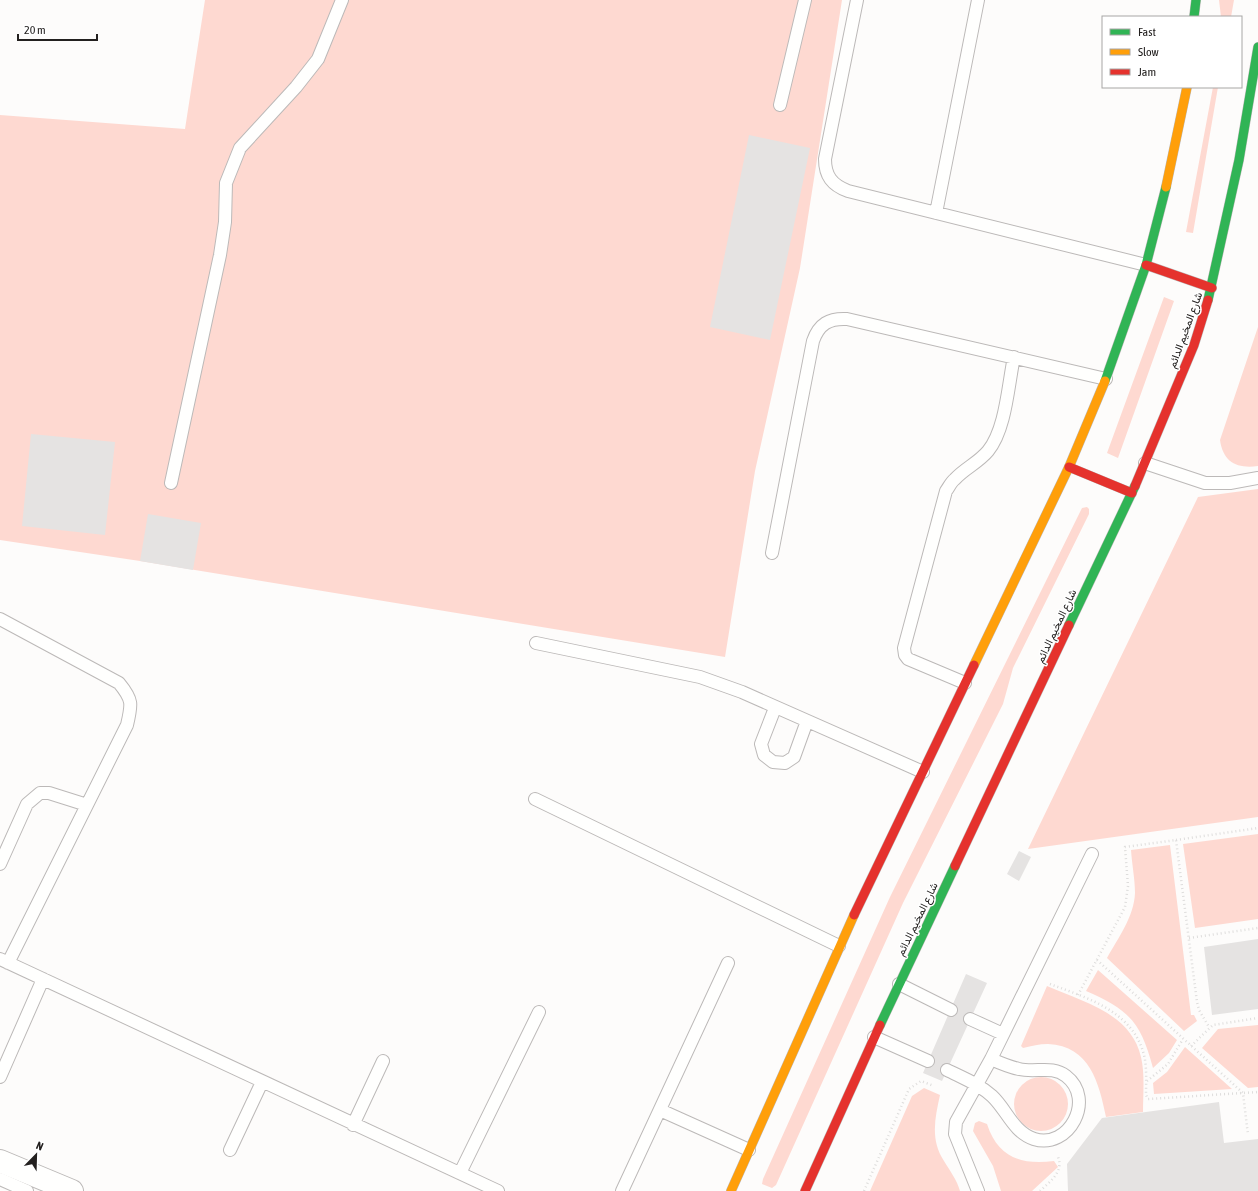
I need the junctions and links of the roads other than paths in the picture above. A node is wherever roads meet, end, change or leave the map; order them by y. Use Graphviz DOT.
graph roads {
  1 [pos="342,0"];
  2 [pos="805,0"];
  3 [pos="857,0"];
  4 [pos="978,0"];
  5 [pos="1196,0"];
  6 [pos="1194,16"];
  7 [pos="1258,47"];
  8 [pos="1187,88"];
  9 [pos="780,105"];
  10 [pos="936,213"];
  11 [pos="1146,265"];
  12 [pos="1212,288"];
  13 [pos="1014,357"];
  14 [pos="1106,379"];
  15 [pos="1145,463"];
  16 [pos="1069,467"];
  17 [pos="1258,478"];
  18 [pos="171,483"];
  19 [pos="1132,493"];
  20 [pos="772,553"];
  21 [pos="0,619"];
  22 [pos="536,644"];
  23 [pos="965,684"];
  24 [pos="775,708"];
  25 [pos="807,721"];
  26 [pos="923,772"];
  27 [pos="535,799"];
  28 [pos="86,805"];
  29 [pos="1092,854"];
  30 [pos="0,864"];
  31 [pos="840,946"];
  32 [pos="4,961"];
  33 [pos="728,963"];
  34 [pos="43,979"];
  35 [pos="899,984"];
  36 [pos="951,1010"];
  37 [pos="539,1012"];
  38 [pos="970,1019"];
  39 [pos="1003,1034"];
  40 [pos="874,1037"];
  41 [pos="991,1059"];
  42 [pos="383,1061"];
  43 [pos="928,1061"];
  44 [pos="948,1070"];
  45 [pos="0,1077"];
  46 [pos="262,1082"];
  47 [pos="977,1084"];
  48 [pos="660,1110"];
  49 [pos="353,1125"];
  50 [pos="230,1150"];
  51 [pos="749,1150"];
  52 [pos="0,1161"];
  53 [pos="460,1173"];
  54 [pos="0,1179"];
  55 [pos="27,1191"];
  56 [pos="72,1191"];
  57 [pos="498,1191"];
  58 [pos="622,1191"];
  59 [pos="731,1191"];
  60 [pos="805,1191"];
  61 [pos="978,1191"];
  1 -- 18 [label="lane"];
  2 -- 9 [label="lane"];
  3 -- 10 [label="lane"];
  4 -- 10 [label="lane"];
  5 -- 6 [label="main road"];
  7 -- 12 [label="main road, شارع المخيم الدائم"];
  8 -- 11 [label="main road"];
  10 -- 11 [label="lane"];
  11 -- 12 [label="main road"];
  11 -- 14 [label="main road"];
  12 -- 15 [label="main road, شارع المخيم الدائم"];
  13 -- 14 [label="lane"];
  13 -- 20 [label="lane"];
  13 -- 23 [label="lane"];
  14 -- 16 [label="main road"];
  15 -- 17 [label="lane"];
  15 -- 19 [label="main road, شارع المخيم الدائم"];
  16 -- 19 [label="main road"];
  16 -- 23 [label="main road"];
  19 -- 35 [label="main road, شارع المخيم الدائم"];
  21 -- 28 [label="lane"];
  22 -- 24 [label="lane"];
  23 -- 26 [label="main road"];
  24 -- 25 [label="lane"];
  24 -- 25 [label="lane"];
  25 -- 26 [label="lane"];
  26 -- 31 [label="main road"];
  27 -- 31 [label="lane"];
  28 -- 30 [label="lane"];
  28 -- 32 [label="lane"];
  29 -- 39 [label="lane"];
  31 -- 51 [label="main road"];
  32 -- 34 [label="lane"];
  33 -- 48 [label="lane"];
  34 -- 45 [label="lane"];
  34 -- 46 [label="lane"];
  35 -- 36 [label="lane"];
  35 -- 40 [label="main road, شارع المخيم الدائم"];
  37 -- 53 [label="lane"];
  38 -- 39 [label="lane"];
  39 -- 41 [label="lane"];
  40 -- 43 [label="lane"];
  40 -- 60 [label="main road, شارع المخيم الدائم"];
  41 -- 47 [label="lane"];
  41 -- 47 [label="lane"];
  42 -- 49 [label="lane"];
  44 -- 47 [label="lane"];
  46 -- 49 [label="lane"];
  46 -- 50 [label="lane"];
  47 -- 61 [label="lane"];
  48 -- 51 [label="lane"];
  48 -- 58 [label="lane"];
  49 -- 53 [label="lane"];
  51 -- 59 [label="main road"];
  52 -- 56 [label="street"];
  53 -- 57 [label="lane"];
  54 -- 55 [label="lane"];
}
